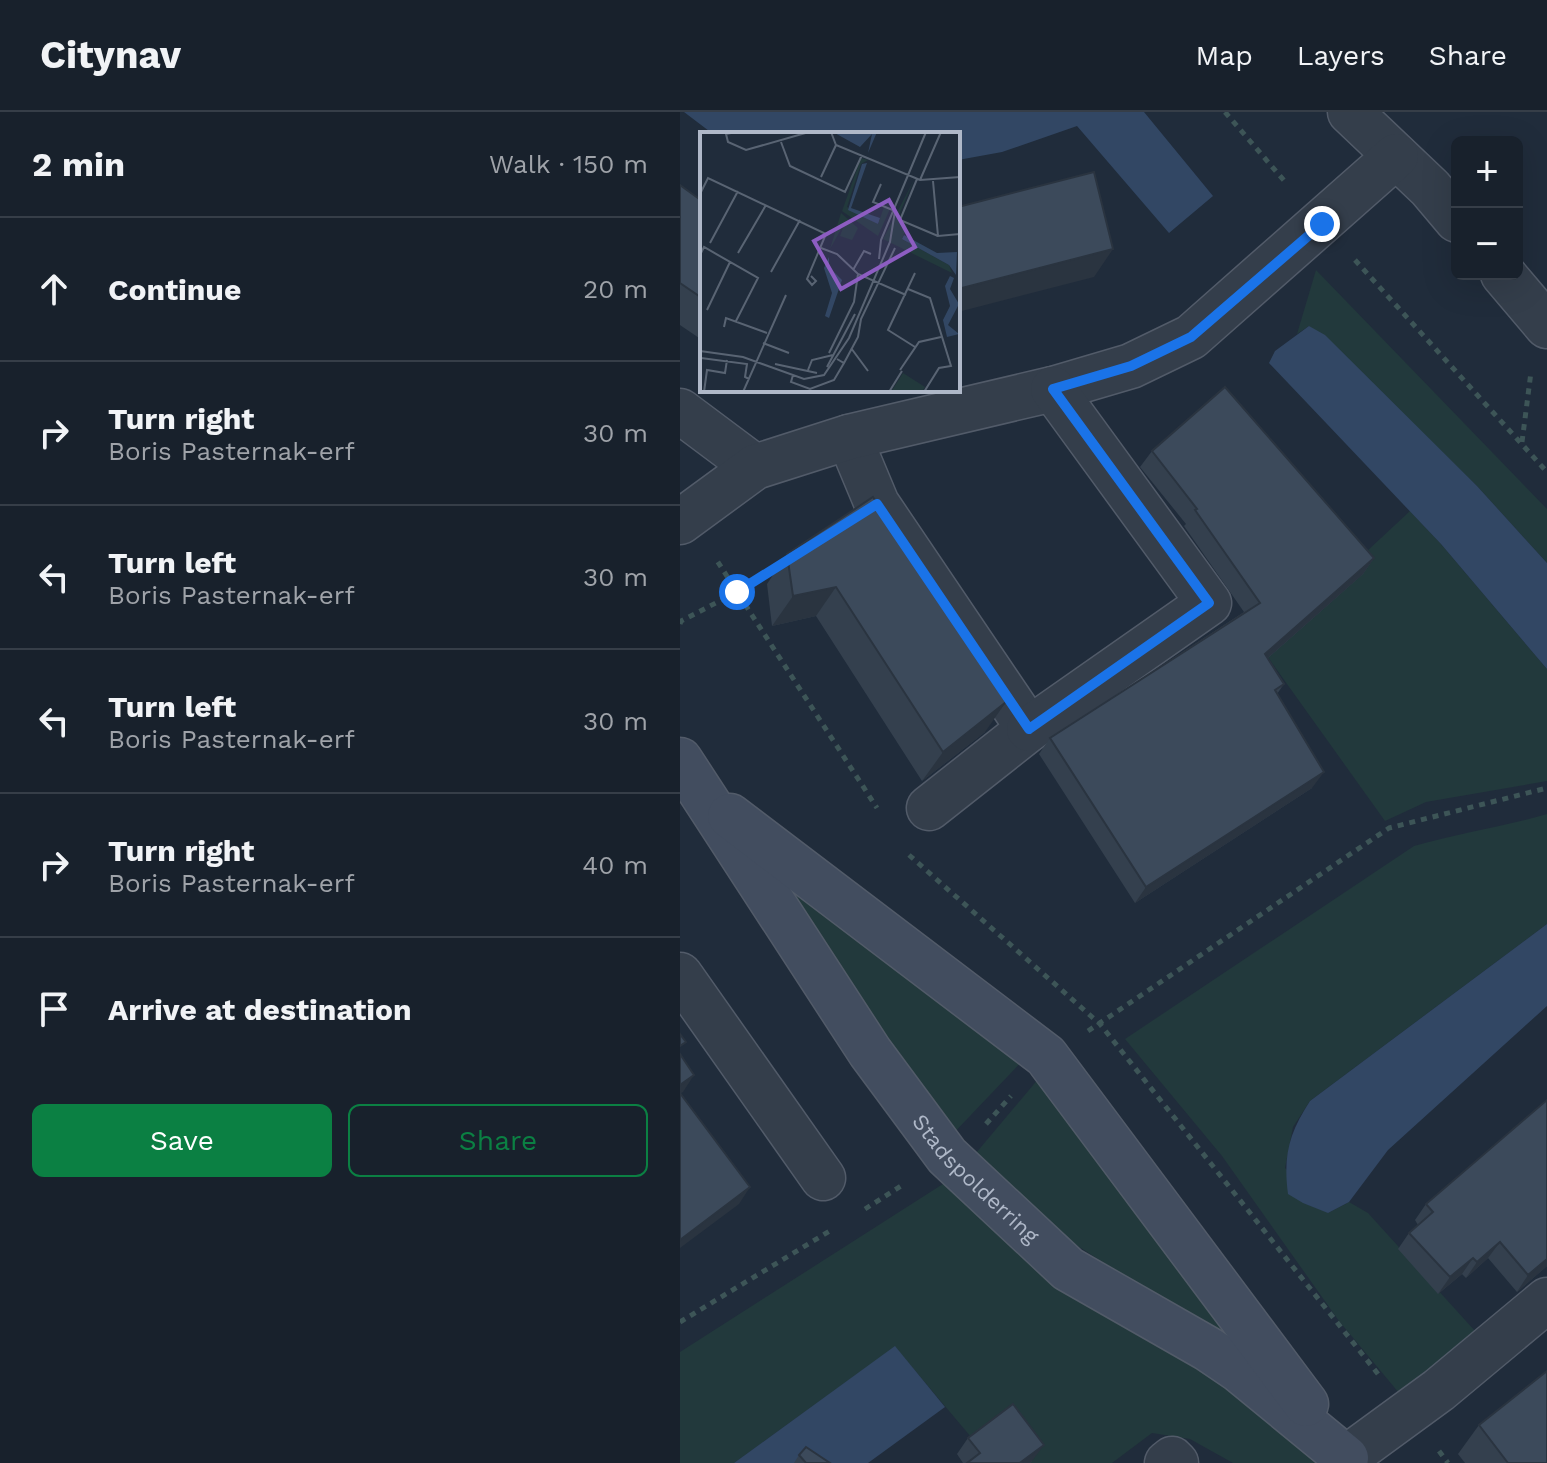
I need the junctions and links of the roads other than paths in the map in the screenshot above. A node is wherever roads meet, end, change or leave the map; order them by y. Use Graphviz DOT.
graph roads {
  1 [pos="1350,112"];
  2 [pos="1396,156"];
  3 [pos="1451,213"];
  4 [pos="1508,280"];
  5 [pos="1542,321"];
  6 [pos="1053,389"];
  7 [pos="680,411"];
  8 [pos="849,437"];
  9 [pos="755,467"];
  10 [pos="684,519"];
  11 [pos="1029,729"];
  12 [pos="680,760"];
  13 [pos="705,798"];
  14 [pos="929,808"];
  15 [pos="680,975"];
  16 [pos="823,1178"];
  17 [pos="1547,1300"];
  18 [pos="1348,1460"];
  19 [pos="1167,1463"];
  20 [pos="1176,1463"];
  1 -- 2 [label="street"];
  2 -- 3 [label="street"];
  2 -- 6 [label="street"];
  4 -- 5 [label="street"];
  6 -- 8 [label="street"];
  6 -- 11 [label="street"];
  7 -- 9 [label="street"];
  8 -- 9 [label="street"];
  8 -- 11 [label="street"];
  9 -- 10 [label="street"];
  11 -- 14 [label="street"];
  12 -- 13 [label="street, Stadspolderring"];
  13 -- 18 [label="street, Stadspolderring"];
  13 -- 18 [label="street, Stadspolderring"];
  15 -- 16 [label="street"];
  17 -- 18 [label="street"];
  19 -- 20 [label="street"];
}
